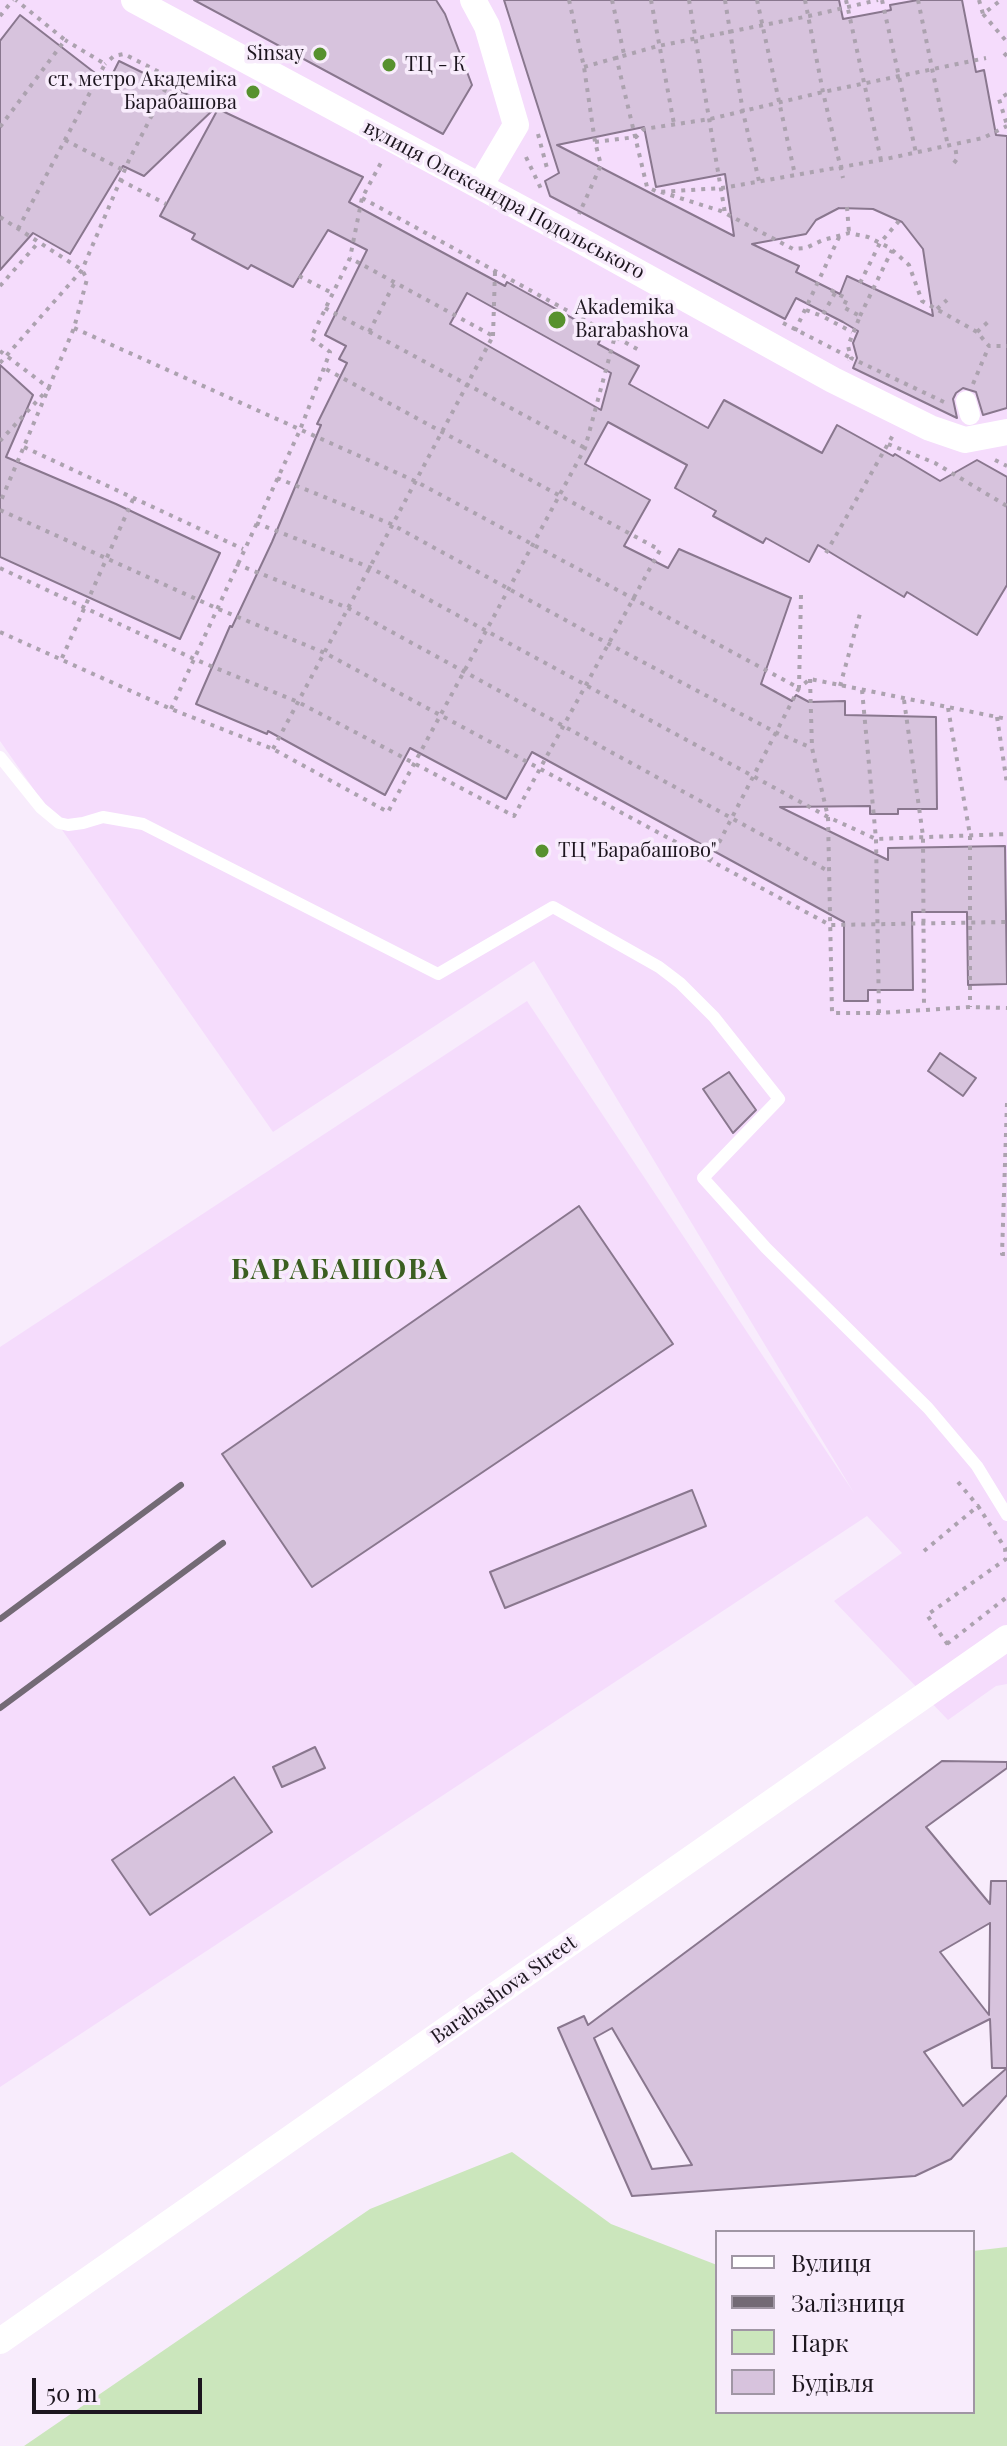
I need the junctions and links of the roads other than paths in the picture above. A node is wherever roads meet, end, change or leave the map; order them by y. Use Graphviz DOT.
graph roads {
  1 [pos="134,0"];
  2 [pos="473,0"];
  3 [pos="480,186"];
  4 [pos="1007,432"];
  5 [pos="0,757"];
  6 [pos="1007,1515"];
  7 [pos="1007,1638"];
  8 [pos="0,2341"];
  1 -- 3 [label="street, вулиця Олександра Подольського"];
  2 -- 3 [label="street"];
  3 -- 4 [label="street, вулиця Олександра Подольського"];
  5 -- 6 [label="lane"];
  7 -- 8 [label="street, Barabashova Street"];
}
